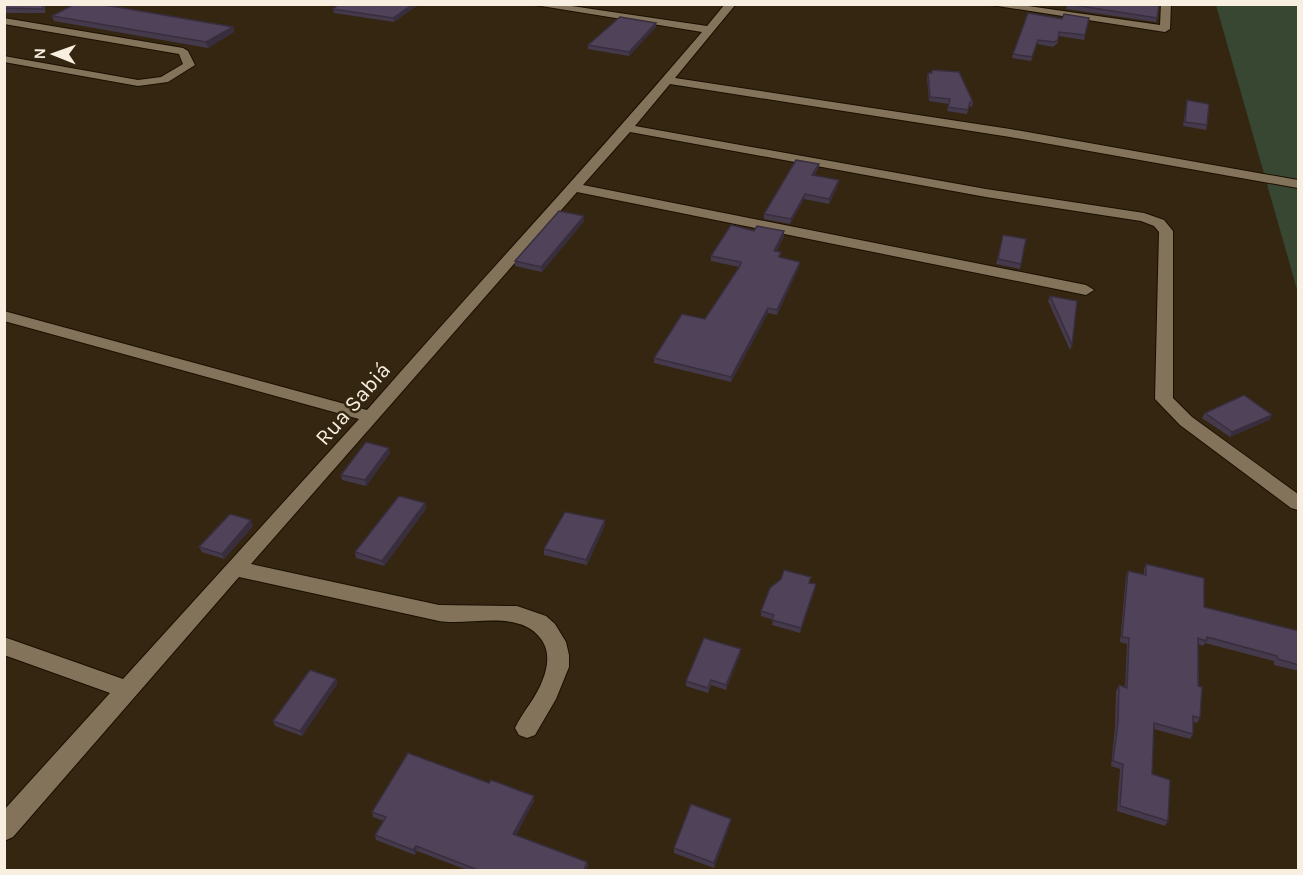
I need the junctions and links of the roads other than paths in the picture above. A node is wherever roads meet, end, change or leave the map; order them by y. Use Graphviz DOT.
graph roads {
  1 [pos="534,4"];
  2 [pos="731,4"];
  3 [pos="990,4"];
  4 [pos="1166,4"];
  5 [pos="4,21"];
  6 [pos="710,30"];
  7 [pos="4,59"];
  8 [pos="668,80"];
  9 [pos="627,128"];
  10 [pos="1299,183"];
  11 [pos="574,187"];
  12 [pos="1086,290"];
  13 [pos="4,316"];
  14 [pos="371,417"];
  15 [pos="1299,503"];
  16 [pos="235,568"];
  17 [pos="4,646"];
  18 [pos="126,690"];
  19 [pos="527,728"];
  20 [pos="4,829"];
  1 -- 6 [label="street"];
  2 -- 6 [label="street, Rua Sabiá"];
  3 -- 4 [label="street"];
  5 -- 7 [label="street"];
  6 -- 8 [label="street, Rua Sabiá"];
  8 -- 9 [label="street, Rua Sabiá"];
  8 -- 10 [label="street"];
  9 -- 11 [label="street, Rua Sabiá"];
  9 -- 15 [label="street"];
  11 -- 12 [label="street"];
  11 -- 14 [label="street, Rua Sabiá"];
  13 -- 14 [label="street"];
  14 -- 16 [label="street, Rua Sabiá"];
  16 -- 18 [label="street, Rua Sabiá"];
  16 -- 19 [label="street"];
  17 -- 18 [label="street"];
  18 -- 20 [label="street, Rua Sabiá"];
}
